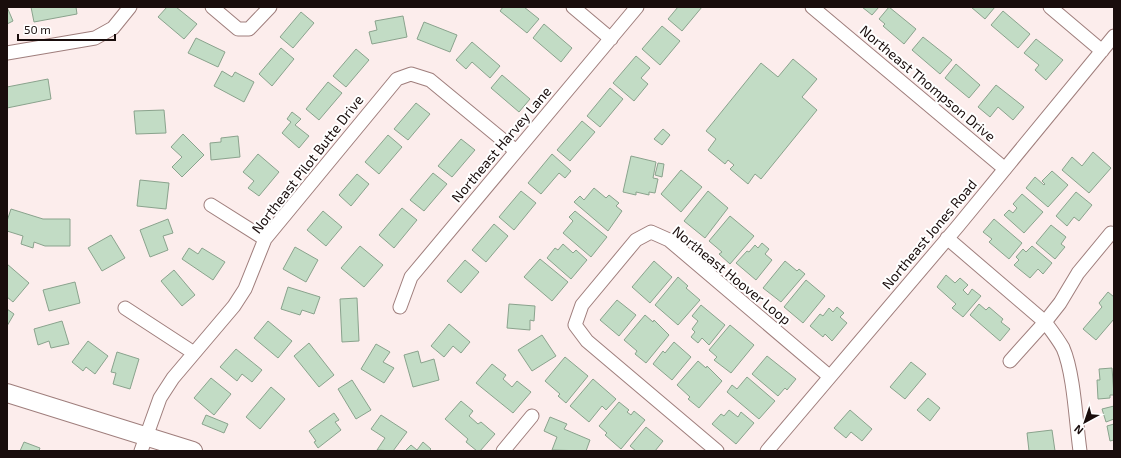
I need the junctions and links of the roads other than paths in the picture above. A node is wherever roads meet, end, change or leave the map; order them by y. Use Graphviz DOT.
graph roads {
  1 [pos="130,7"];
  2 [pos="212,7"];
  3 [pos="270,7"];
  4 [pos="573,7"];
  5 [pos="637,7"];
  6 [pos="812,7"];
  7 [pos="1050,7"];
  8 [pos="1114,36"];
  9 [pos="611,39"];
  10 [pos="1102,51"];
  11 [pos="7,53"];
  12 [pos="516,151"];
  13 [pos="1005,168"];
  14 [pos="211,205"];
  15 [pos="1111,233"];
  16 [pos="265,238"];
  17 [pos="947,238"];
  18 [pos="400,307"];
  19 [pos="124,308"];
  20 [pos="1046,322"];
  21 [pos="194,353"];
  22 [pos="1010,362"];
  23 [pos="829,376"];
  24 [pos="7,393"];
  25 [pos="532,416"];
  26 [pos="144,444"];
  27 [pos="192,451"];
  28 [pos="503,451"];
  29 [pos="717,451"];
  30 [pos="767,451"];
  31 [pos="1080,451"];
  1 -- 11 [label="street"];
  2 -- 3 [label="street"];
  4 -- 9 [label="street"];
  5 -- 9 [label="street, Northeast Harvey Lane"];
  6 -- 13 [label="street, Northeast Thompson Drive"];
  7 -- 10 [label="street"];
  8 -- 10 [label="street, Northeast Jones Road"];
  9 -- 12 [label="street, Northeast Harvey Lane"];
  10 -- 13 [label="street, Northeast Jones Road"];
  12 -- 16 [label="street, Northeast Pilot Butte Drive"];
  12 -- 18 [label="street, Northeast Harvey Lane"];
  13 -- 17 [label="street, Northeast Jones Road"];
  14 -- 16 [label="street"];
  15 -- 20 [label="street"];
  16 -- 21 [label="street, Northeast Pilot Butte Drive"];
  17 -- 20 [label="street"];
  17 -- 23 [label="street, Northeast Jones Road"];
  19 -- 21 [label="street"];
  20 -- 22 [label="street"];
  20 -- 31 [label="street"];
  21 -- 26 [label="street, Northeast Pilot Butte Drive"];
  23 -- 29 [label="street, Northeast Hoover Loop"];
  23 -- 30 [label="street, Northeast Jones Road"];
  24 -- 26 [label="main road"];
  25 -- 28 [label="street"];
  26 -- 27 [label="main road"];
}
